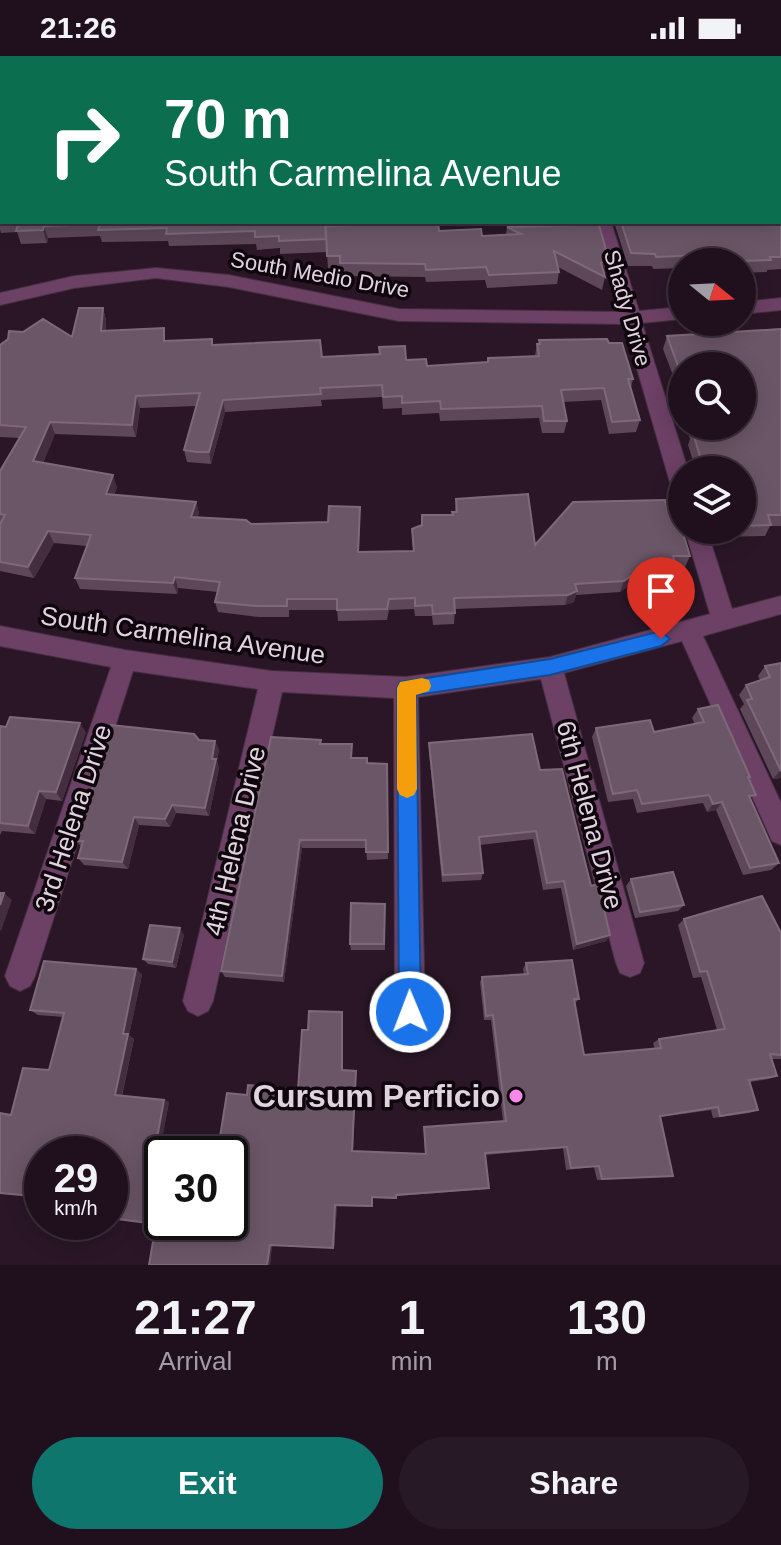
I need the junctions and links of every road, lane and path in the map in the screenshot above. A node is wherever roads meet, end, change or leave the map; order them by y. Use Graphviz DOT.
graph roads {
  1 [pos="604,224"];
  2 [pos="1,295"];
  3 [pos="781,304"];
  4 [pos="756,307"];
  5 [pos="668,314"];
  6 [pos="630,318"];
  7 [pos="673,456"];
  8 [pos="700,544"];
  9 [pos="781,605"];
  10 [pos="724,622"];
  11 [pos="689,632"];
  12 [pos="0,636"];
  13 [pos="125,660"];
  14 [pos="550,667"];
  15 [pos="272,681"];
  16 [pos="406,688"];
  17 [pos="781,832"];
  18 [pos="630,963"];
  19 [pos="20,976"];
  20 [pos="198,1001"];
  21 [pos="410,1012"];
  1 -- 6 [label="street, Shady Drive"];
  2 -- 6 [label="street, South Medio Drive"];
  3 -- 4 [label="street"];
  5 -- 6 [label="street, South Medio Drive"];
  6 -- 7 [label="street, Shady Drive"];
  8 -- 10 [label="street"];
  9 -- 10 [label="street, South Carmelina Avenue"];
  10 -- 11 [label="street, South Carmelina Avenue"];
  11 -- 14 [label="street, South Carmelina Avenue"];
  11 -- 17 [label="street"];
  12 -- 13 [label="street, South Carmelina Avenue"];
  13 -- 15 [label="street, South Carmelina Avenue"];
  13 -- 19 [label="street, 3rd Helena Drive"];
  14 -- 16 [label="street, South Carmelina Avenue"];
  14 -- 18 [label="street, 6th Helena Drive"];
  15 -- 16 [label="street, South Carmelina Avenue"];
  15 -- 20 [label="street, 4th Helena Drive"];
  16 -- 21 [label="street"];
}
